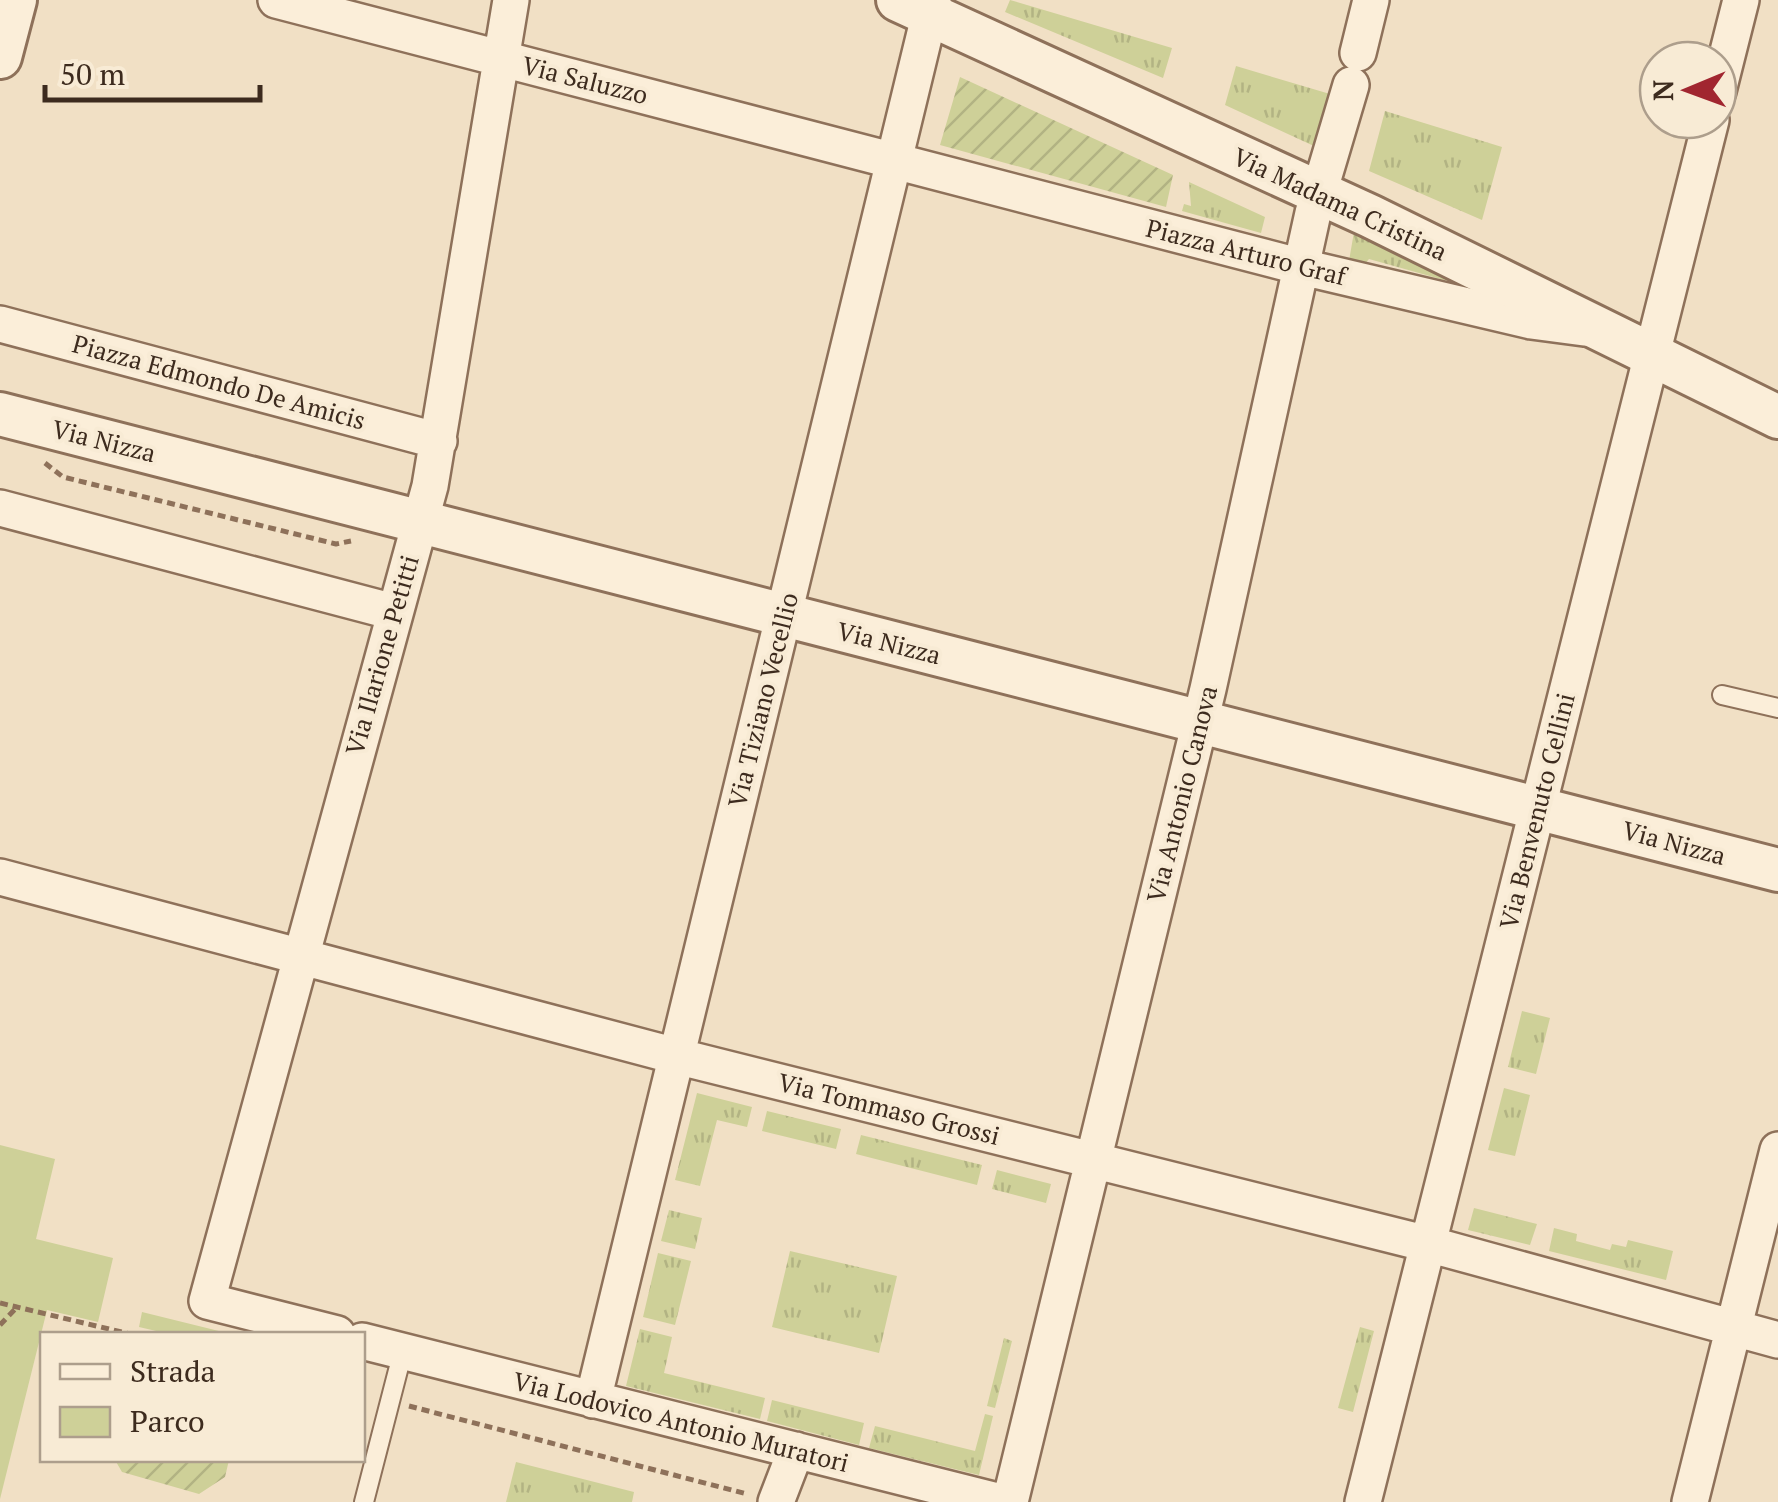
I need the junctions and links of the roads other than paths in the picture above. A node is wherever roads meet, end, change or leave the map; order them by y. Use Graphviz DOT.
graph roads {
  1 [pos="15,0"];
  2 [pos="276,0"];
  3 [pos="511,0"];
  4 [pos="1371,0"];
  5 [pos="1741,0"];
  6 [pos="920,5"];
  7 [pos="1731,40"];
  8 [pos="0,57"];
  9 [pos="501,59"];
  10 [pos="1705,140"];
  11 [pos="894,159"];
  12 [pos="1320,192"];
  13 [pos="1302,267"];
  14 [pos="0,324"];
  15 [pos="1601,330"];
  16 [pos="1651,354"];
  17 [pos="0,414"];
  18 [pos="1778,417"];
  19 [pos="439,440"];
  20 [pos="0,508"];
  21 [pos="420,522"];
  22 [pos="394,612"];
  23 [pos="784,616"];
  24 [pos="1722,695"];
  25 [pos="1778,708"];
  26 [pos="1200,722"];
  27 [pos="1538,808"];
  28 [pos="1778,870"];
  29 [pos="0,877"];
  30 [pos="299,953"];
  31 [pos="676,1056"];
  32 [pos="1778,1150"];
  33 [pos="1091,1160"];
  34 [pos="1428,1244"];
  35 [pos="1734,1328"];
  36 [pos="329,1332"];
  37 [pos="1778,1340"];
  38 [pos="365,1342"];
  39 [pos="403,1352"];
  40 [pos="593,1400"];
  41 [pos="796,1450"];
  42 [pos="364,1502"];
  43 [pos="776,1502"];
  44 [pos="1000,1502"];
  45 [pos="1010,1502"];
  46 [pos="1363,1502"];
  47 [pos="1690,1502"];
  1 -- 8 [label="street"];
  2 -- 9 [label="street, Via Saluzzo"];
  3 -- 9 [label="street, Via Ilarione Petitti"];
  4 -- 12 [label="street, Via Antonio Canova"];
  5 -- 7 [label="street"];
  6 -- 11 [label="street, Via Tiziano Vecellio"];
  6 -- 12 [label="street, Via Madama Cristina"];
  9 -- 11 [label="street, Via Saluzzo"];
  9 -- 19 [label="street, Via Ilarione Petitti"];
  10 -- 16 [label="street, Via Benvenuto Cellini"];
  11 -- 13 [label="street, Piazza Arturo Graf"];
  11 -- 23 [label="street, Via Tiziano Vecellio"];
  12 -- 13 [label="street, Via Antonio Canova"];
  12 -- 15 [label="street, Via Madama Cristina"];
  13 -- 15 [label="street, Piazza Arturo Graf"];
  13 -- 26 [label="street, Via Antonio Canova"];
  14 -- 19 [label="street, Piazza Edmondo De Amicis"];
  15 -- 16 [label="street, Via Madama Cristina"];
  16 -- 18 [label="street, Via Madama Cristina"];
  16 -- 27 [label="street, Via Benvenuto Cellini"];
  17 -- 21 [label="street, Via Nizza"];
  19 -- 21 [label="street, Via Ilarione Petitti"];
  20 -- 22 [label="street"];
  21 -- 22 [label="street, Via Ilarione Petitti"];
  21 -- 23 [label="street, Via Nizza"];
  22 -- 30 [label="street, Via Ilarione Petitti"];
  23 -- 26 [label="street, Via Nizza"];
  23 -- 31 [label="street, Via Tiziano Vecellio"];
  24 -- 25 [label="lane"];
  26 -- 27 [label="street, Via Nizza"];
  26 -- 33 [label="street, Via Antonio Canova"];
  27 -- 28 [label="street, Via Nizza"];
  27 -- 34 [label="street, Via Benvenuto Cellini"];
  29 -- 30 [label="street, Via Tommaso Grossi"];
  30 -- 31 [label="street, Via Tommaso Grossi"];
  30 -- 36 [label="street, Via Ilarione Petitti"];
  31 -- 33 [label="street, Via Tommaso Grossi"];
  31 -- 40 [label="street, Via Tiziano Vecellio"];
  32 -- 35 [label="street"];
  33 -- 34 [label="street, Via Tommaso Grossi"];
  33 -- 45 [label="street, Via Antonio Canova"];
  34 -- 35 [label="street, Via Tommaso Grossi"];
  34 -- 46 [label="street, Via Benvenuto Cellini"];
  35 -- 37 [label="street, Via Tommaso Grossi"];
  35 -- 47 [label="street"];
  38 -- 39 [label="street, Via Lodovico Antonio Muratori"];
  39 -- 40 [label="street, Via Lodovico Antonio Muratori"];
  39 -- 42 [label="lane"];
  40 -- 41 [label="street, Via Lodovico Antonio Muratori"];
  41 -- 43 [label="street"];
  41 -- 44 [label="street, Via Lodovico Antonio Muratori"];
}
